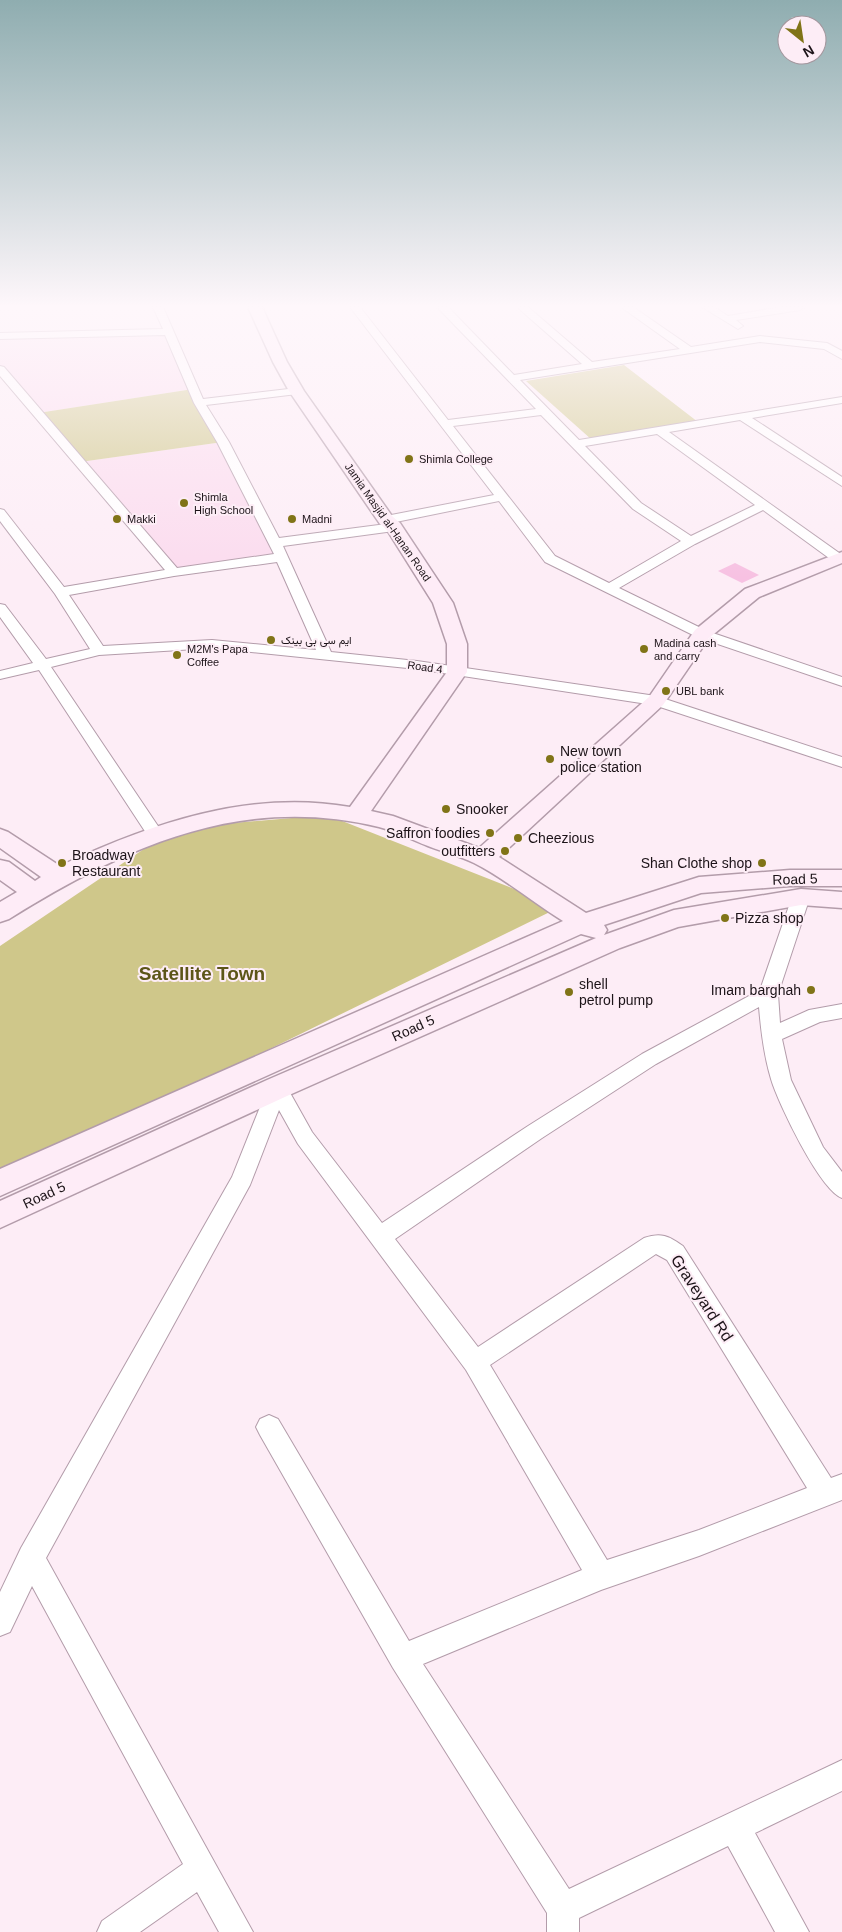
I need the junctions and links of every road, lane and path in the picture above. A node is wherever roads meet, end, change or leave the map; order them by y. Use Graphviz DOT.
graph roads {
  1 [pos="24,397"];
  2 [pos="196,397"];
  3 [pos="247,397"];
  4 [pos="301,397"];
  5 [pos="425,397"];
  6 [pos="531,397"];
  7 [pos="842,400"];
  8 [pos="199,403"];
  9 [pos="821,404"];
  10 [pos="544,411"];
  11 [pos="835,412"];
  12 [pos="743,417"];
  13 [pos="445,424"];
  14 [pos="660,431"];
  15 [pos="577,444"];
  16 [pos="842,482"];
  17 [pos="501,497"];
  18 [pos="764,505"];
  19 [pos="0,513"];
  20 [pos="390,524"];
  21 [pos="690,540"];
  22 [pos="274,543"];
  23 [pos="840,557"];
  24 [pos="282,558"];
  25 [pos="174,572"];
  26 [pos="609,588"];
  27 [pos="61,592"];
  28 [pos="0,608"];
  29 [pos="702,634"];
  30 [pos="100,651"];
  31 [pos="326,656"];
  32 [pos="42,664"];
  33 [pos="457,672"];
  34 [pos="0,675"];
  35 [pos="842,682"];
  36 [pos="656,701"];
  37 [pos="842,762"];
  38 [pos="356,814"];
  39 [pos="156,835"];
  40 [pos="0,836"];
  41 [pos="483,858"];
  42 [pos="0,868"];
  43 [pos="59,877"];
  44 [pos="842,878"];
  45 [pos="34,892"];
  46 [pos="800,897"];
  47 [pos="842,900"];
  48 [pos="0,913"];
  49 [pos="582,923"];
  50 [pos="611,942"];
  51 [pos="768,994"];
  52 [pos="842,1011"];
  53 [pos="770,1036"];
  54 [pos="277,1088"];
  55 [pos="0,1183"];
  56 [pos="842,1189"];
  57 [pos="0,1215"];
  58 [pos="380,1236"];
  59 [pos="475,1362"];
  60 [pos="269,1427"];
  61 [pos="834,1490"];
  62 [pos="31,1558"];
  63 [pos="601,1576"];
  64 [pos="0,1622"];
  65 [pos="403,1658"];
  66 [pos="842,1775"];
  67 [pos="734,1827"];
  68 [pos="201,1870"];
  69 [pos="563,1920"];
  70 [pos="112,1932"];
  71 [pos="237,1932"];
  72 [pos="793,1932"];
  1 -- 25 [label="street"];
  2 -- 8 [label="street"];
  3 -- 8 [label="street"];
  4 -- 20 [label="main road, Jamia Masjid al-Hanan Road"];
  5 -- 13 [label="street"];
  6 -- 10 [label="street"];
  7 -- 9 [label="street"];
  8 -- 22 [label="street"];
  9 -- 11 [label="street"];
  9 -- 12 [label="street"];
  10 -- 13 [label="street"];
  10 -- 15 [label="street"];
  12 -- 14 [label="street"];
  12 -- 16 [label="street"];
  13 -- 17 [label="street"];
  14 -- 15 [label="street"];
  14 -- 18 [label="street"];
  15 -- 21 [label="street"];
  17 -- 20 [label="street"];
  17 -- 26 [label="street"];
  18 -- 21 [label="street"];
  18 -- 23 [label="street"];
  19 -- 27 [label="street"];
  20 -- 22 [label="street"];
  20 -- 33 [label="main road, Jamia Masjid al-Hanan Road"];
  21 -- 26 [label="street"];
  22 -- 24 [label="street"];
  23 -- 29 [label="main road"];
  24 -- 25 [label="street"];
  24 -- 31 [label="street"];
  25 -- 27 [label="street"];
  26 -- 29 [label="street"];
  27 -- 30 [label="street"];
  28 -- 32 [label="street"];
  29 -- 35 [label="street"];
  29 -- 36 [label="main road"];
  30 -- 31 [label="street, Road 4"];
  30 -- 32 [label="street, Road 4"];
  31 -- 33 [label="street, Road 4"];
  32 -- 34 [label="street, Road 4"];
  32 -- 39 [label="street"];
  33 -- 36 [label="street, Road 4"];
  33 -- 38 [label="main road"];
  36 -- 37 [label="street, Road 4"];
  36 -- 41 [label="main road"];
  38 -- 39 [label="main road"];
  38 -- 41 [label="main road"];
  39 -- 43 [label="main road"];
  40 -- 43 [label="main road"];
  41 -- 49 [label="main road"];
  42 -- 45 [label="main road"];
  43 -- 45 [label="main road"];
  44 -- 49 [label="main road, Road 5"];
  45 -- 48 [label="main road"];
  46 -- 47 [label="main road, Road 5"];
  46 -- 50 [label="main road, Road 5"];
  46 -- 51 [label="street"];
  49 -- 50 [label="main road"];
  49 -- 55 [label="main road, Road 5"];
  50 -- 54 [label="main road, Road 5"];
  51 -- 53 [label="street"];
  51 -- 58 [label="street"];
  52 -- 53 [label="street"];
  53 -- 56 [label="street"];
  54 -- 57 [label="main road, Road 5"];
  54 -- 58 [label="street"];
  54 -- 62 [label="street"];
  58 -- 59 [label="street"];
  59 -- 61 [label="street, Graveyard Rd"];
  59 -- 63 [label="street"];
  60 -- 65 [label="street"];
  61 -- 63 [label="street"];
  62 -- 64 [label="street"];
  62 -- 68 [label="street"];
  63 -- 65 [label="street"];
  65 -- 69 [label="street"];
  66 -- 67 [label="street"];
  67 -- 69 [label="street"];
  67 -- 72 [label="street"];
  68 -- 70 [label="street"];
  68 -- 71 [label="street"];
}
